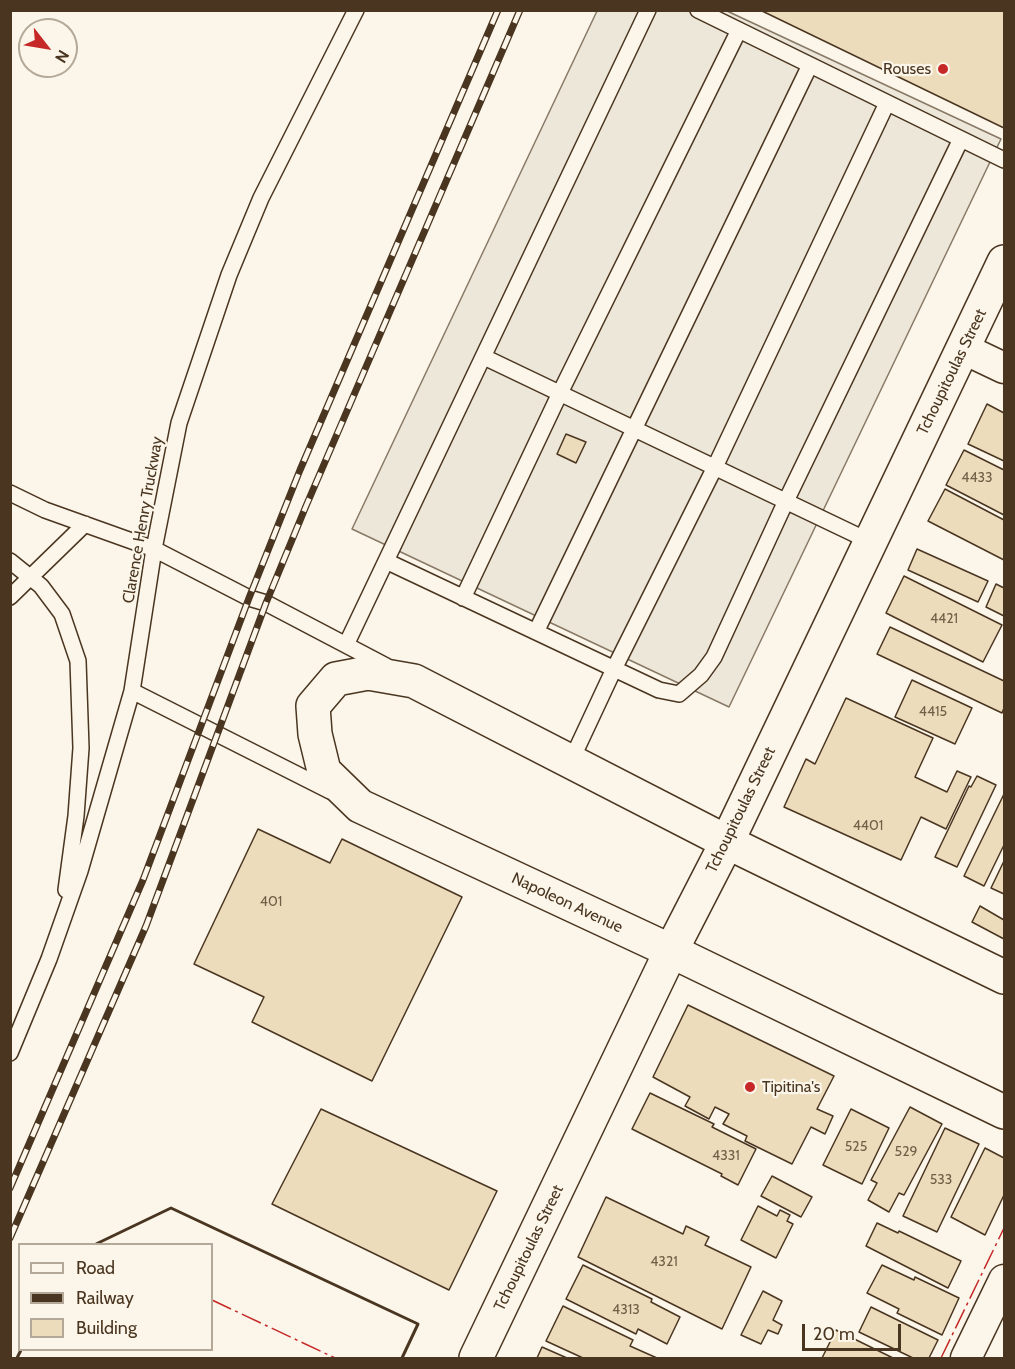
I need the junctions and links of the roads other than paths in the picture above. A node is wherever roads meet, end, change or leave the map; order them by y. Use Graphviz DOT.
graph roads {
  1 [pos="356,10"];
  2 [pos="648,10"];
  3 [pos="698,10"];
  4 [pos="739,30"];
  5 [pos="810,65"];
  6 [pos="887,103"];
  7 [pos="961,139"];
  8 [pos="1005,160"];
  9 [pos="1005,262"];
  10 [pos="964,349"];
  11 [pos="484,357"];
  12 [pos="1005,368"];
  13 [pos="560,393"];
  14 [pos="634,428"];
  15 [pos="715,467"];
  16 [pos="10,493"];
  17 [pos="786,501"];
  18 [pos="85,524"];
  19 [pos="871,542"];
  20 [pos="154,549"];
  21 [pos="10,561"];
  22 [pos="386,561"];
  23 [pos="31,577"];
  24 [pos="10,597"];
  25 [pos="463,598"];
  26 [pos="536,632"];
  27 [pos="346,645"];
  28 [pos="614,669"];
  29 [pos="414,681"];
  30 [pos="132,691"];
  31 [pos="571,761"];
  32 [pos="360,806"];
  33 [pos="727,842"];
  34 [pos="61,923"];
  35 [pos="671,951"];
  36 [pos="1005,977"];
  37 [pos="10,1053"];
  38 [pos="1005,1112"];
  39 [pos="1005,1280"];
  40 [pos="476,1359"];
  41 [pos="966,1359"];
  1 -- 20 [label="lane, Clarence Henry Truckway"];
  2 -- 11 [label="lane"];
  3 -- 4 [label="lane"];
  4 -- 5 [label="lane"];
  4 -- 13 [label="lane"];
  5 -- 6 [label="lane"];
  5 -- 14 [label="lane"];
  6 -- 7 [label="lane"];
  6 -- 15 [label="lane"];
  7 -- 8 [label="lane"];
  7 -- 17 [label="lane"];
  9 -- 10 [label="street, Tchoupitoulas Street"];
  10 -- 12 [label="street"];
  10 -- 19 [label="street, Tchoupitoulas Street"];
  11 -- 13 [label="lane"];
  11 -- 22 [label="lane"];
  13 -- 14 [label="lane"];
  13 -- 25 [label="lane"];
  14 -- 15 [label="lane"];
  14 -- 26 [label="lane"];
  15 -- 17 [label="lane"];
  15 -- 28 [label="lane"];
  16 -- 18 [label="lane"];
  17 -- 19 [label="lane"];
  17 -- 28 [label="lane"];
  18 -- 20 [label="lane"];
  18 -- 23 [label="lane"];
  19 -- 33 [label="street, Tchoupitoulas Street"];
  20 -- 27 [label="lane"];
  20 -- 30 [label="lane, Clarence Henry Truckway"];
  21 -- 23 [label="lane"];
  22 -- 25 [label="lane"];
  22 -- 27 [label="lane"];
  23 -- 24 [label="lane"];
  23 -- 34 [label="lane"];
  25 -- 26 [label="lane"];
  26 -- 28 [label="lane"];
  27 -- 29 [label="lane"];
  28 -- 31 [label="lane"];
  29 -- 31 [label="street"];
  29 -- 32 [label="street"];
  30 -- 32 [label="lane, Napoleon Avenue"];
  30 -- 34 [label="lane, Clarence Henry Truckway"];
  31 -- 33 [label="street"];
  32 -- 35 [label="street, Napoleon Avenue"];
  33 -- 35 [label="street, Tchoupitoulas Street"];
  33 -- 36 [label="street"];
  34 -- 37 [label="lane, Clarence Henry Truckway"];
  35 -- 38 [label="street, Napoleon Avenue"];
  35 -- 40 [label="street, Tchoupitoulas Street"];
  39 -- 41 [label="street"];
}
